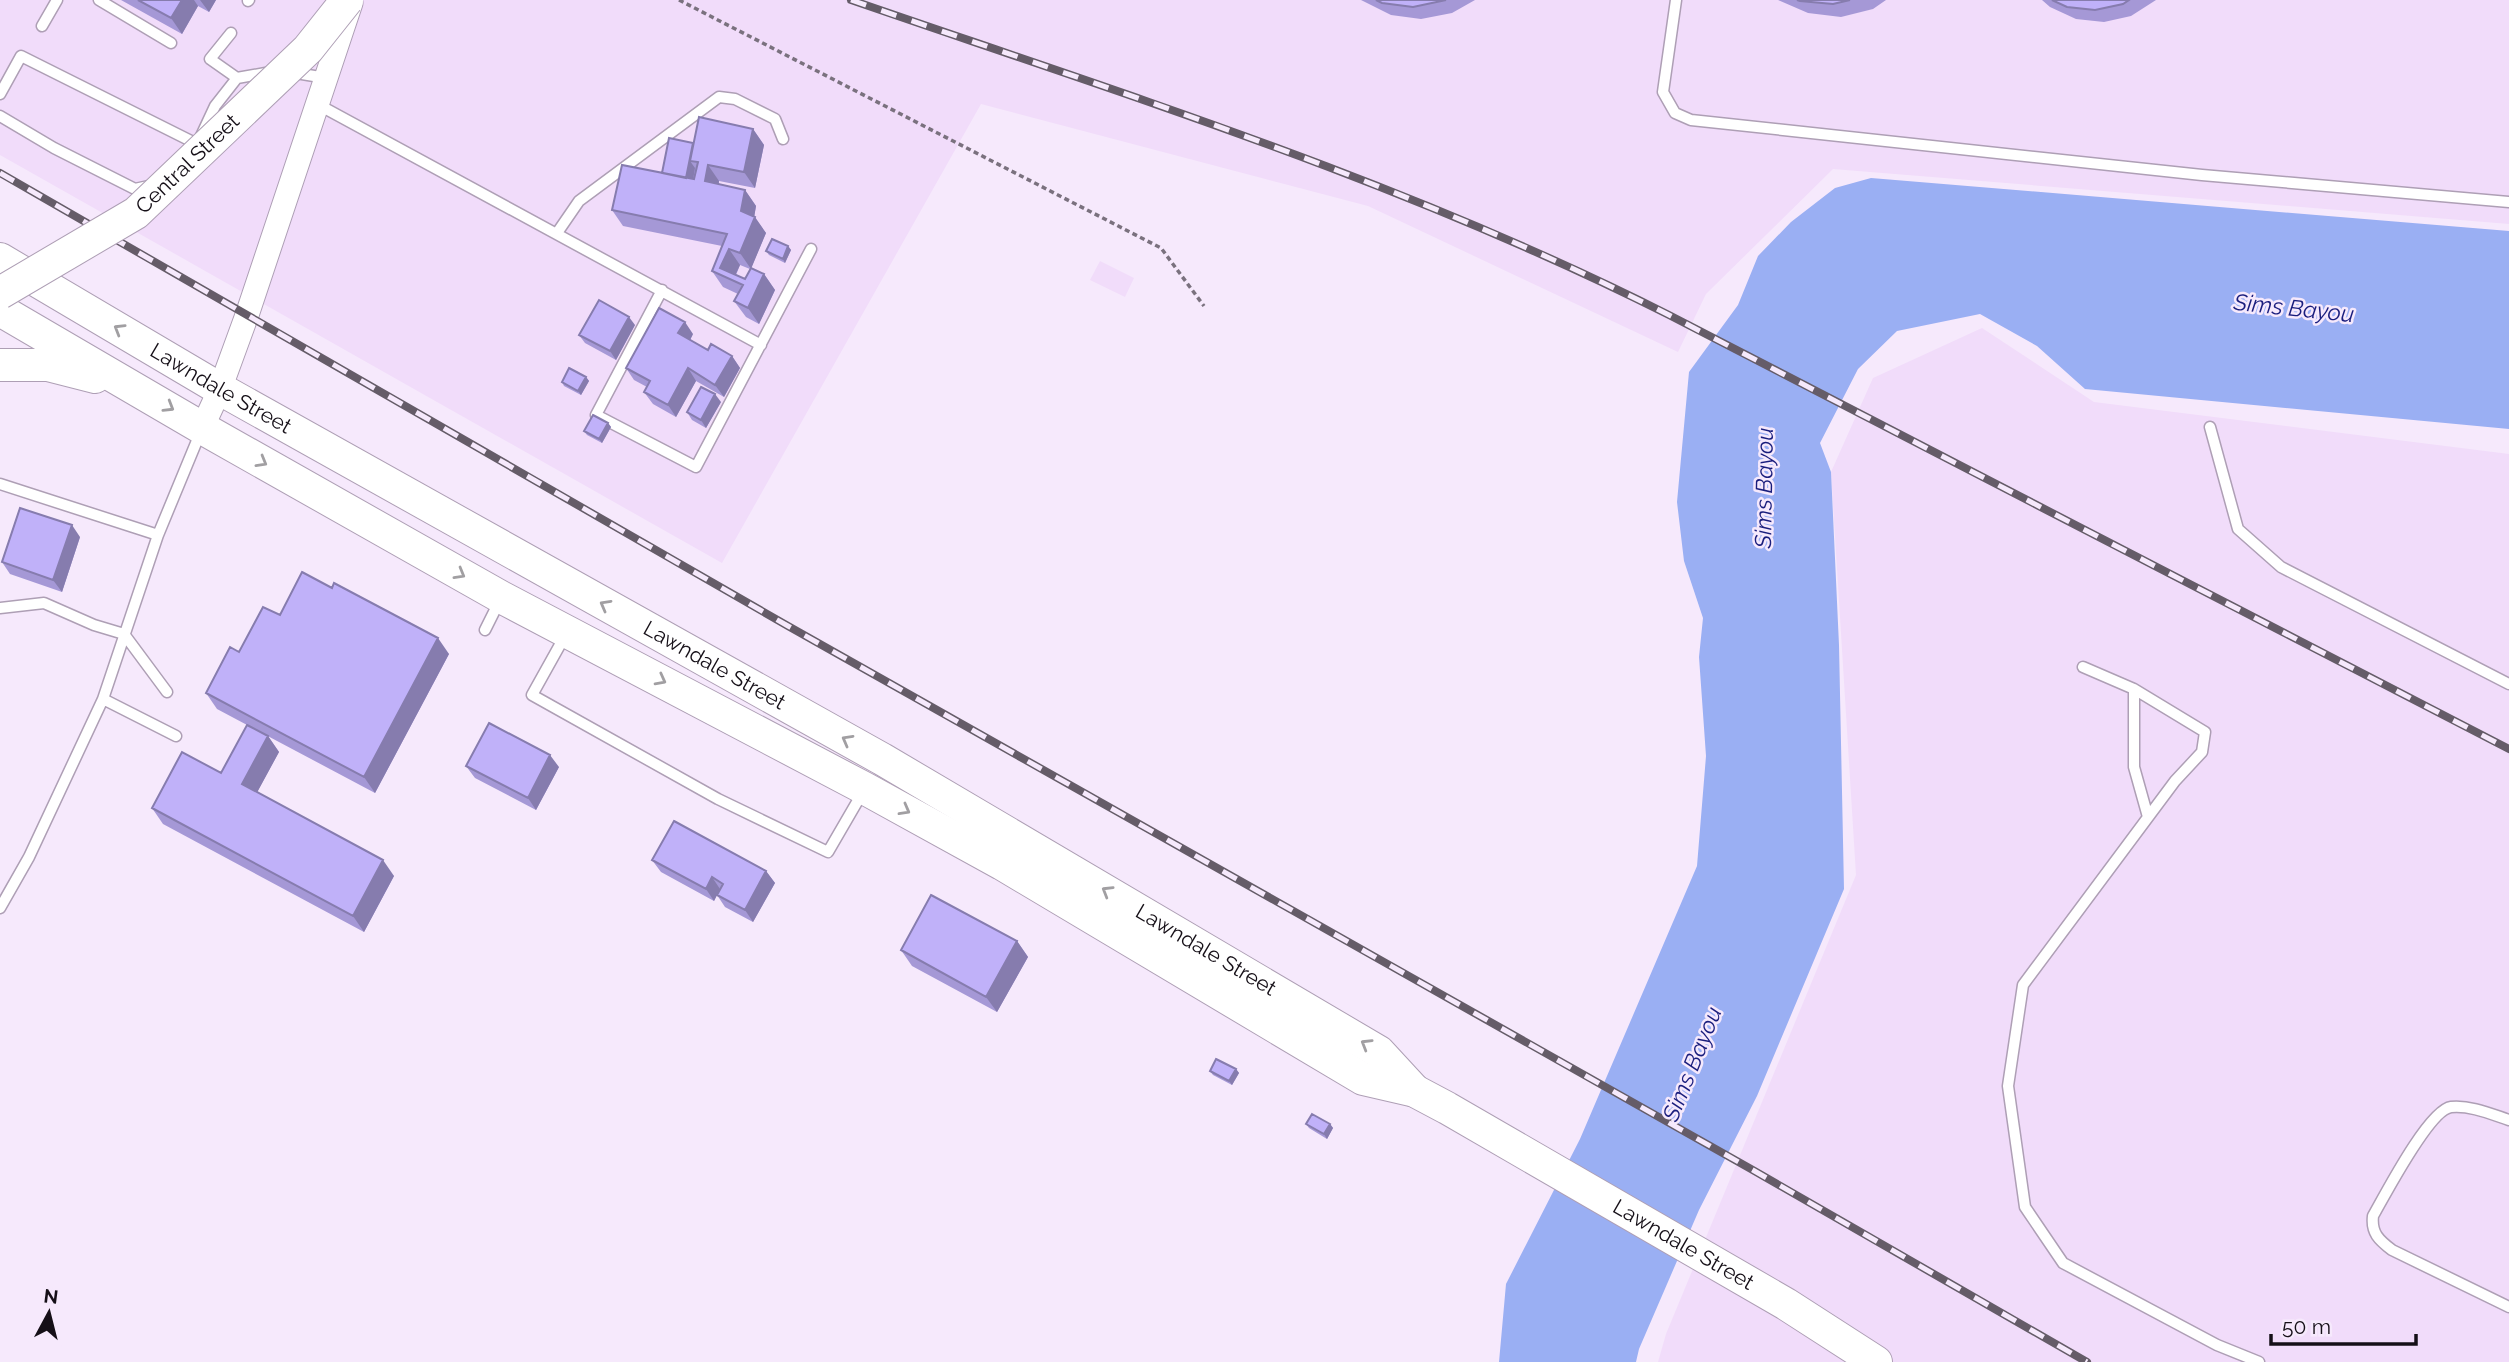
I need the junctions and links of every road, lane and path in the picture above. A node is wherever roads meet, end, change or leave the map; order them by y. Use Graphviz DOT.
graph roads {
  1 [pos="57,0"];
  2 [pos="99,0"];
  3 [pos="349,0"];
  4 [pos="679,0"];
  5 [pos="1676,0"];
  6 [pos="42,26"];
  7 [pos="231,33"];
  8 [pos="171,43"];
  9 [pos="237,78"];
  10 [pos="326,78"];
  11 [pos="0,94"];
  12 [pos="317,104"];
  13 [pos="0,116"];
  14 [pos="783,139"];
  15 [pos="197,144"];
  16 [pos="2509,202"];
  17 [pos="557,233"];
  18 [pos="811,249"];
  19 [pos="0,259"];
  20 [pos="662,290"];
  21 [pos="0,293"];
  22 [pos="1204,306"];
  23 [pos="0,310"];
  24 [pos="761,345"];
  25 [pos="0,366"];
  26 [pos="135,387"];
  27 [pos="220,389"];
  28 [pos="2210,427"];
  29 [pos="202,428"];
  30 [pos="0,484"];
  31 [pos="158,535"];
  32 [pos="501,597"];
  33 [pos="0,608"];
  34 [pos="485,630"];
  35 [pos="567,631"];
  36 [pos="124,634"];
  37 [pos="2082,667"];
  38 [pos="2509,684"];
  39 [pos="2134,689"];
  40 [pos="167,692"];
  41 [pos="103,699"];
  42 [pos="176,736"];
  43 [pos="873,774"];
  44 [pos="2148,817"];
  45 [pos="0,908"];
  46 [pos="2509,1120"];
  47 [pos="2509,1307"];
  48 [pos="1876,1362"];
  49 [pos="2259,1362"];
  1 -- 6 [label="lane"];
  2 -- 8 [label="lane"];
  3 -- 10 [label="street, Central Street"];
  3 -- 21 [label="main road, Central Street, bridge"];
  4 -- 22 [label="path"];
  5 -- 16 [label="lane"];
  7 -- 9 [label="lane"];
  9 -- 10 [label="lane"];
  9 -- 15 [label="lane"];
  10 -- 12 [label="street, Central Street"];
  11 -- 15 [label="lane"];
  12 -- 17 [label="lane"];
  12 -- 27 [label="street, Central Street"];
  13 -- 15 [label="lane"];
  14 -- 17 [label="lane"];
  17 -- 20 [label="lane"];
  18 -- 24 [label="lane"];
  27 -- 19 [label="main road, Lawndale Street, one-way"];
  20 -- 24 [label="lane"];
  20 -- 24 [label="lane"];
  23 -- 26 [label="main road, Lawndale Street"];
  25 -- 26 [label="main road"];
  26 -- 29 [label="main road, Lawndale Street, one-way"];
  27 -- 29 [label="street, Central Street"];
  43 -- 27 [label="main road, Lawndale Street, one-way"];
  28 -- 38 [label="lane"];
  29 -- 31 [label="lane"];
  29 -- 32 [label="main road, Lawndale Street, one-way"];
  30 -- 31 [label="lane"];
  31 -- 36 [label="lane"];
  32 -- 34 [label="lane"];
  32 -- 35 [label="main road, Lawndale Street"];
  33 -- 36 [label="lane"];
  35 -- 43 [label="main road, Lawndale Street, one-way"];
  35 -- 43 [label="lane"];
  36 -- 40 [label="lane"];
  36 -- 41 [label="lane"];
  37 -- 39 [label="lane"];
  39 -- 44 [label="lane"];
  39 -- 44 [label="lane"];
  41 -- 42 [label="lane"];
  41 -- 45 [label="lane"];
  43 -- 48 [label="main road, Lawndale Street"];
  44 -- 49 [label="lane"];
  46 -- 47 [label="lane"];
}
